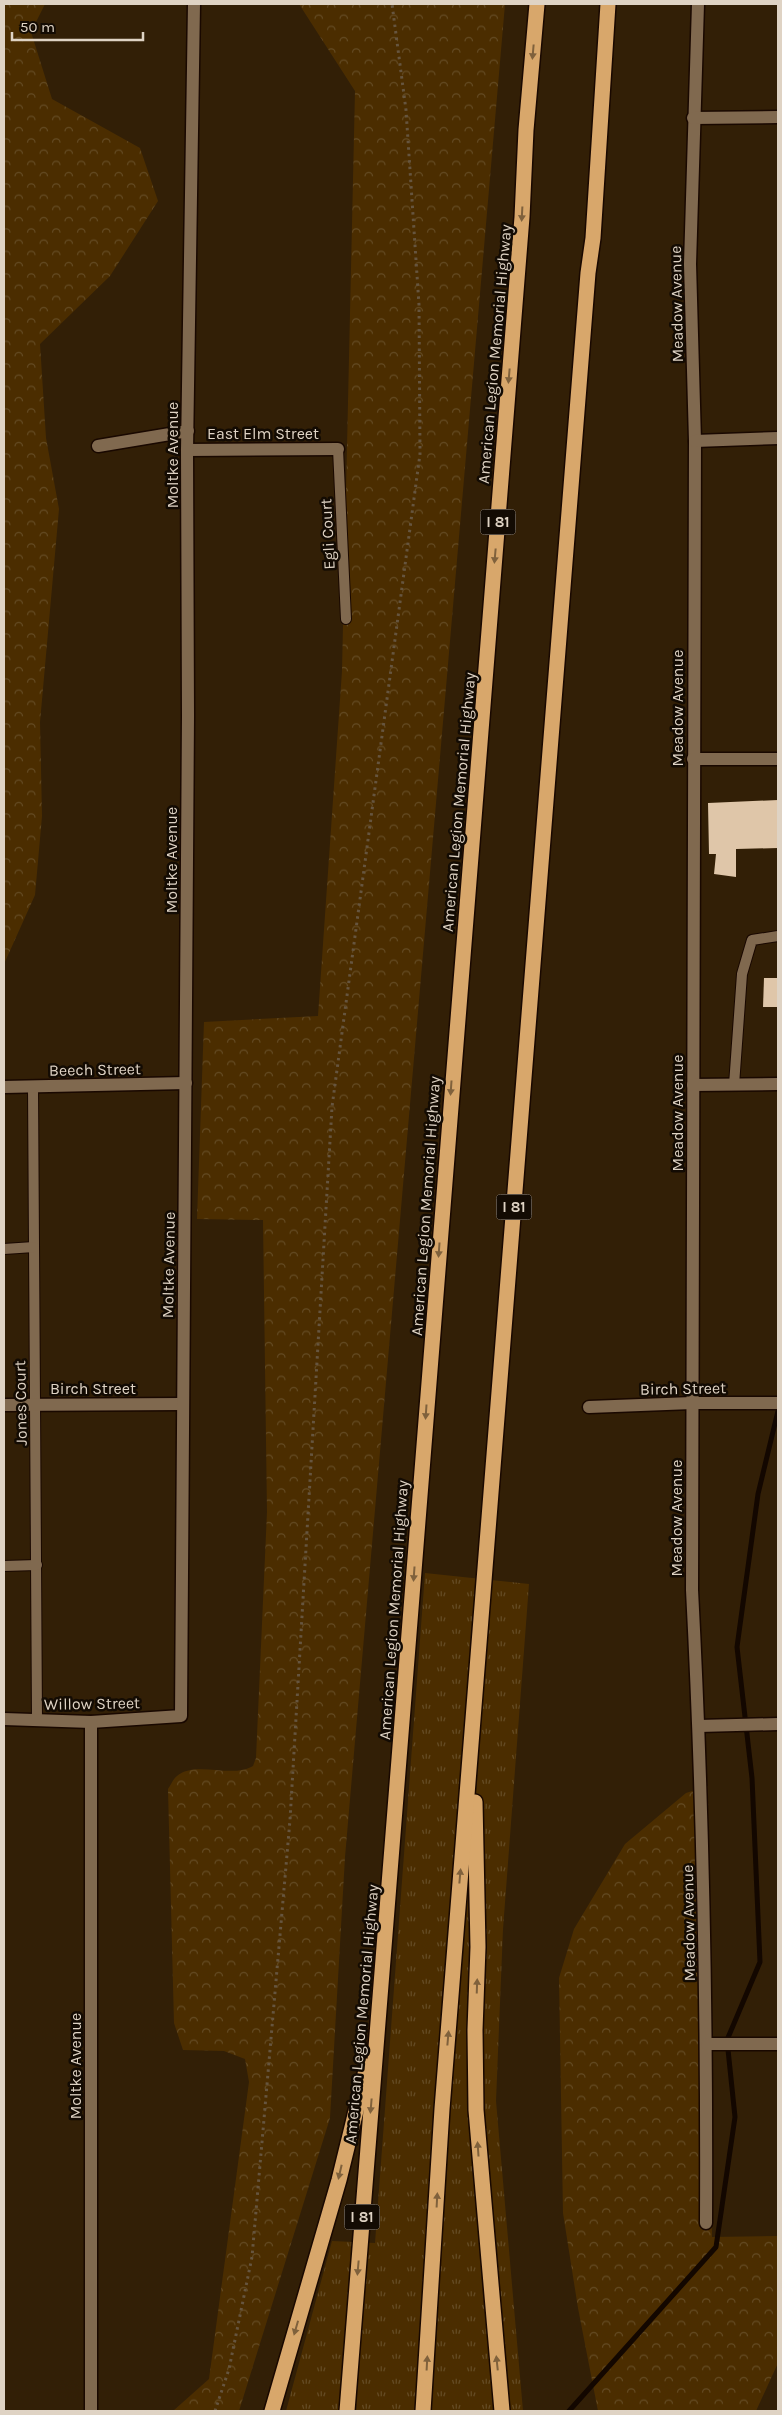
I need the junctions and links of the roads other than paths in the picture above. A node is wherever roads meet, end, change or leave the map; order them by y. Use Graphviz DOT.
graph roads {
  1 [pos="194,4"];
  2 [pos="537,4"];
  3 [pos="608,4"];
  4 [pos="698,4"];
  5 [pos="778,117"];
  6 [pos="693,118"];
  7 [pos="188,431"];
  8 [pos="778,438"];
  9 [pos="695,441"];
  10 [pos="98,446"];
  11 [pos="338,448"];
  12 [pos="187,450"];
  13 [pos="346,619"];
  14 [pos="693,759"];
  15 [pos="778,759"];
  16 [pos="778,936"];
  17 [pos="186,1083"];
  18 [pos="778,1084"];
  19 [pos="693,1085"];
  20 [pos="734,1085"];
  21 [pos="4,1087"];
  22 [pos="33,1087"];
  23 [pos="34,1247"];
  24 [pos="4,1249"];
  25 [pos="692,1403"];
  26 [pos="778,1403"];
  27 [pos="182,1404"];
  28 [pos="4,1405"];
  29 [pos="35,1405"];
  30 [pos="589,1407"];
  31 [pos="37,1565"];
  32 [pos="4,1566"];
  33 [pos="181,1716"];
  34 [pos="4,1719"];
  35 [pos="37,1719"];
  36 [pos="91,1722"];
  37 [pos="778,1724"];
  38 [pos="699,1726"];
  39 [pos="472,1729"];
  40 [pos="378,2023"];
  41 [pos="707,2044"];
  42 [pos="778,2044"];
  43 [pos="706,2223"];
  44 [pos="91,2411"];
  45 [pos="272,2411"];
  46 [pos="347,2411"];
  47 [pos="424,2411"];
  48 [pos="502,2411"];
  1 -- 7 [label="street, Moltke Avenue"];
  2 -- 40 [label="highway, American Legion Memorial Highway / I 81, one-way"];
  3 -- 39 [label="highway, I 81"];
  4 -- 6 [label="street, Meadow Avenue"];
  5 -- 6 [label="street"];
  6 -- 9 [label="street, Meadow Avenue"];
  7 -- 10 [label="street, East Elm Street"];
  7 -- 12 [label="street, Moltke Avenue"];
  8 -- 9 [label="street"];
  9 -- 14 [label="street, Meadow Avenue"];
  11 -- 12 [label="street, East Elm Street"];
  11 -- 13 [label="lane, Egli Court"];
  12 -- 17 [label="street, Moltke Avenue"];
  14 -- 15 [label="street"];
  14 -- 19 [label="street, Meadow Avenue"];
  16 -- 20 [label="lane"];
  17 -- 22 [label="street, Beech Street"];
  17 -- 27 [label="street, Moltke Avenue"];
  18 -- 20 [label="street"];
  19 -- 20 [label="street"];
  19 -- 25 [label="street, Meadow Avenue"];
  21 -- 22 [label="street, Beech Street"];
  22 -- 23 [label="lane, Jones Court"];
  23 -- 24 [label="lane"];
  23 -- 29 [label="lane, Jones Court"];
  25 -- 26 [label="street, Birch Street"];
  25 -- 30 [label="street, Birch Street"];
  25 -- 38 [label="street, Meadow Avenue"];
  27 -- 29 [label="street, Birch Street"];
  27 -- 33 [label="street, Moltke Avenue"];
  28 -- 29 [label="street, Birch Street"];
  29 -- 31 [label="lane, Jones Court"];
  31 -- 32 [label="lane"];
  31 -- 35 [label="lane, Jones Court"];
  33 -- 36 [label="street, Willow Street"];
  34 -- 35 [label="street, Willow Street"];
  35 -- 36 [label="street, Willow Street"];
  36 -- 44 [label="street, Moltke Avenue"];
  37 -- 38 [label="street"];
  38 -- 41 [label="street, Meadow Avenue"];
  47 -- 39 [label="highway, I 81, one-way"];
  48 -- 39 [label="highway, one-way"];
  40 -- 45 [label="highway, one-way"];
  40 -- 46 [label="highway, American Legion Memorial Highway / I 81, one-way"];
  41 -- 42 [label="street"];
  41 -- 43 [label="street, Meadow Avenue"];
}
